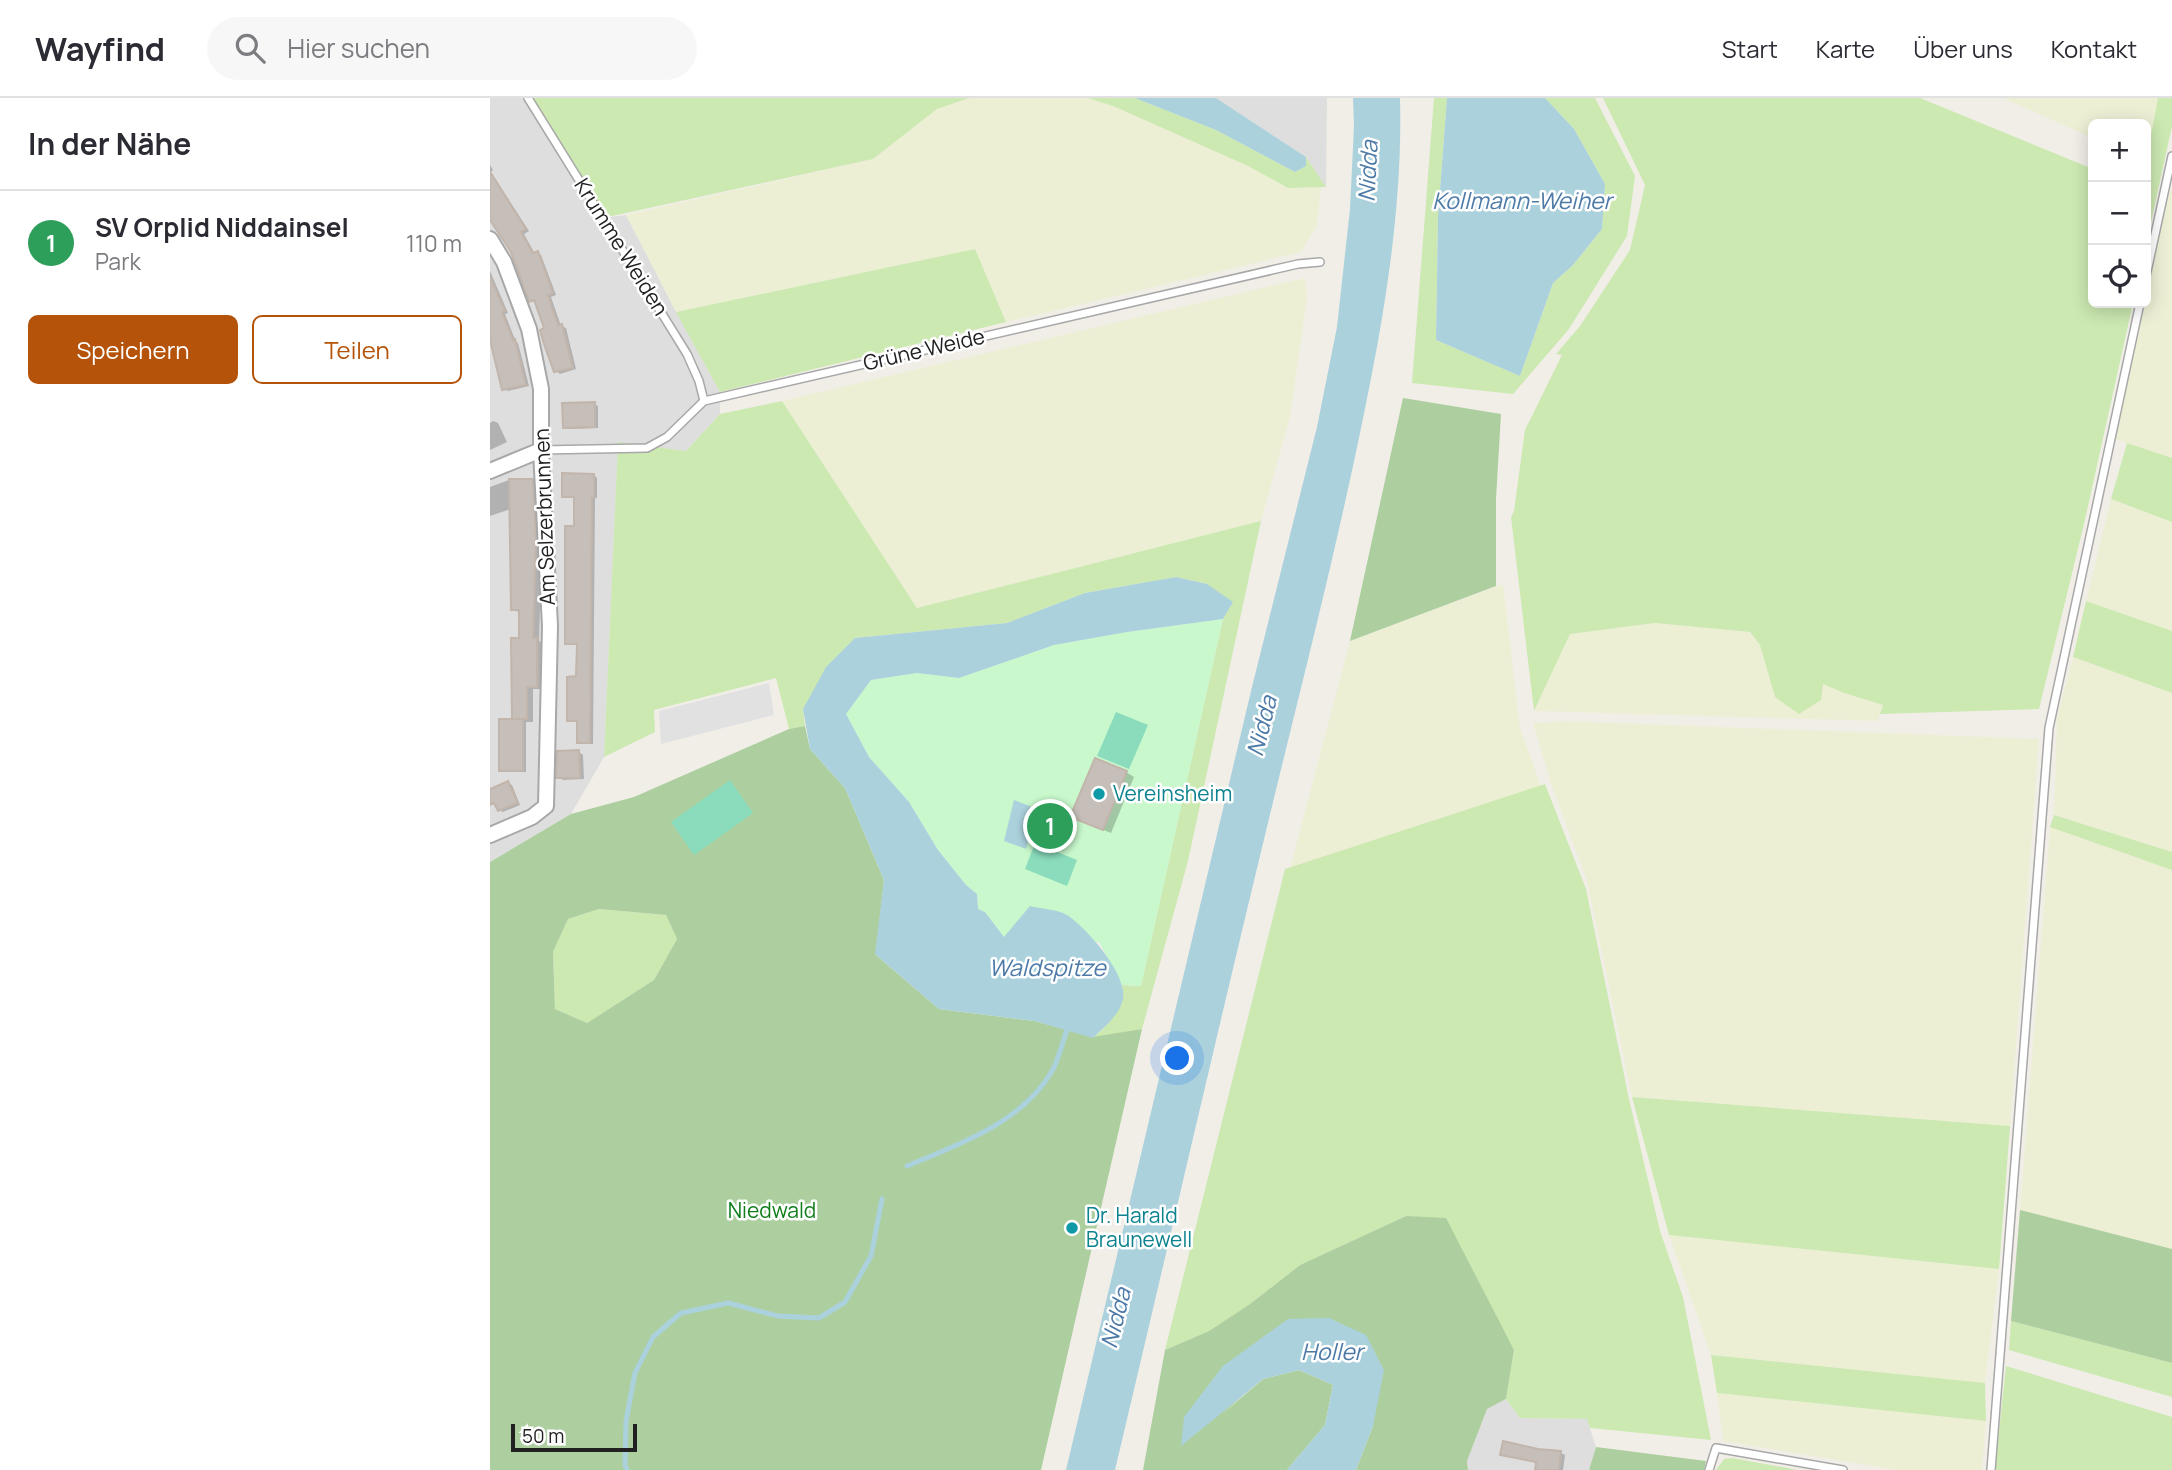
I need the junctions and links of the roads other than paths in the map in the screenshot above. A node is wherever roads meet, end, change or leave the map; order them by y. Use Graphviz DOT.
graph roads {
  1 [pos="528,98"];
  2 [pos="2172,156"];
  3 [pos="490,239"];
  4 [pos="2151,253"];
  5 [pos="1320,262"];
  6 [pos="2139,308"];
  7 [pos="704,401"];
  8 [pos="541,450"];
  9 [pos="490,471"];
  10 [pos="490,835"];
  11 [pos="1709,1470"];
  12 [pos="1843,1470"];
  13 [pos="1991,1470"];
  1 -- 7 [label="lane, Krumme Weiden"];
  2 -- 4 [label="lane"];
  3 -- 8 [label="street, Am Selzerbrunnen"];
  5 -- 7 [label="lane, Grüne Weide"];
  6 -- 13 [label="lane"];
  7 -- 8 [label="lane"];
  8 -- 9 [label="street"];
  8 -- 10 [label="street, Am Selzerbrunnen"];
  11 -- 12 [label="lane"];
}
